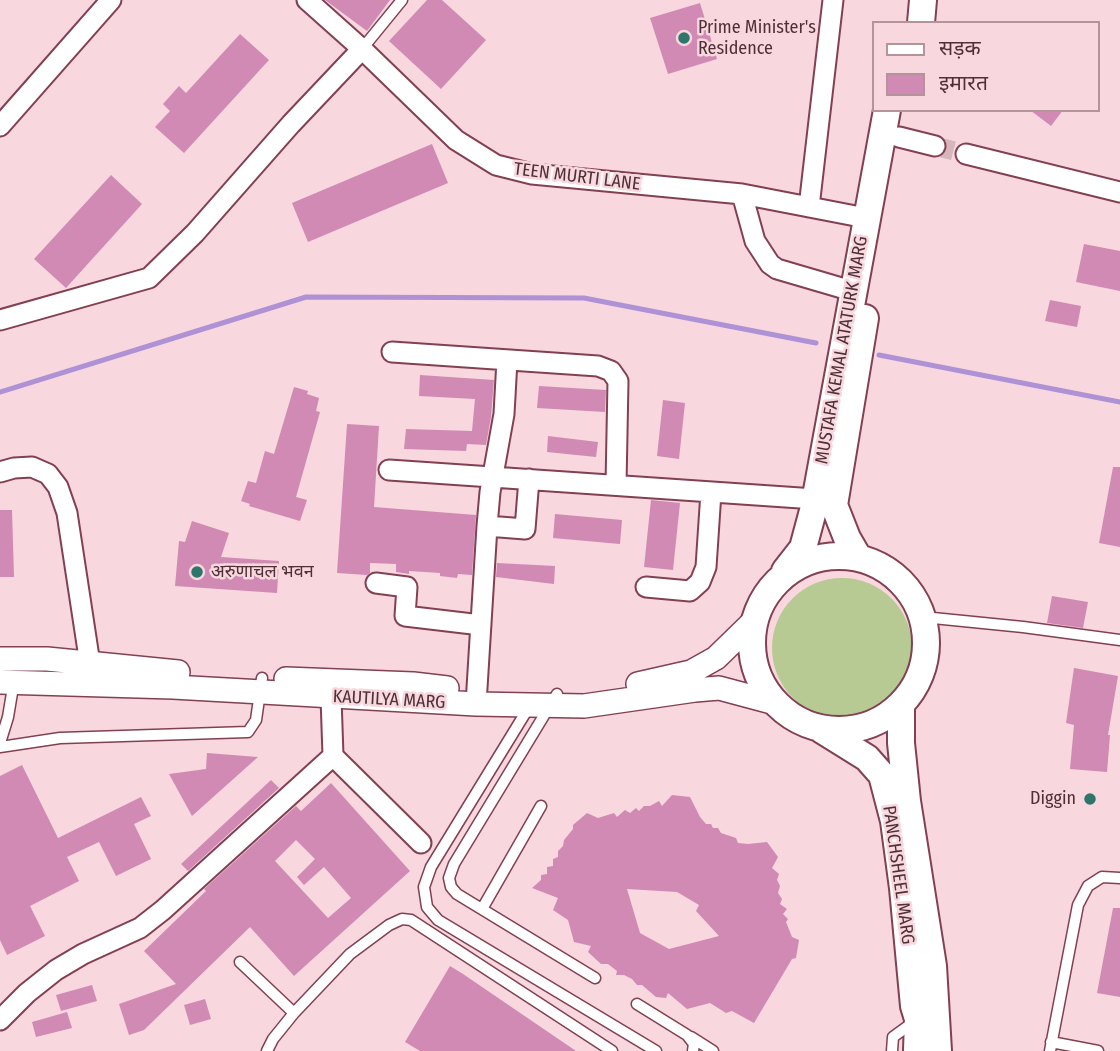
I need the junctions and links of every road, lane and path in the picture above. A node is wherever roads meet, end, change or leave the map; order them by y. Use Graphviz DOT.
graph roads {
  1 [pos="111,0"];
  2 [pos="307,0"];
  3 [pos="402,0"];
  4 [pos="833,0"];
  5 [pos="904,0"];
  6 [pos="923,0"];
  7 [pos="903,21"];
  8 [pos="921,21"];
  9 [pos="362,49"];
  10 [pos="887,112"];
  11 [pos="904,112"];
  12 [pos="0,125"];
  13 [pos="899,137"];
  14 [pos="935,146"];
  15 [pos="966,154"];
  16 [pos="1120,192"];
  17 [pos="742,194"];
  18 [pos="809,207"];
  19 [pos="866,218"];
  20 [pos="852,291"];
  21 [pos="0,320"];
  22 [pos="392,352"];
  23 [pos="507,360"];
  24 [pos="389,470"];
  25 [pos="0,472"];
  26 [pos="494,476"];
  27 [pos="529,479"];
  28 [pos="616,485"];
  29 [pos="711,492"];
  30 [pos="815,499"];
  31 [pos="487,526"];
  32 [pos="858,557"];
  33 [pos="777,581"];
  34 [pos="376,583"];
  35 [pos="646,587"];
  36 [pos="923,617"];
  37 [pos="754,621"];
  38 [pos="481,625"];
  39 [pos="1120,640"];
  40 [pos="90,664"];
  41 [pos="7,671"];
  42 [pos="261,685"];
  43 [pos="331,697"];
  44 [pos="477,698"];
  45 [pos="544,700"];
  46 [pos="775,703"];
  47 [pos="901,706"];
  48 [pos="822,730"];
  49 [pos="0,745"];
  50 [pos="333,755"];
  51 [pos="541,806"];
  52 [pos="421,843"];
  53 [pos="1120,878"];
  54 [pos="482,909"];
  55 [pos="240,962"];
  56 [pos="595,978"];
  57 [pos="637,1004"];
  58 [pos="293,1013"];
  59 [pos="918,1019"];
  60 [pos="0,1020"];
  61 [pos="687,1035"];
  62 [pos="1051,1046"];
  63 [pos="267,1051"];
  64 [pos="612,1051"];
  65 [pos="656,1051"];
  66 [pos="693,1051"];
  67 [pos="713,1051"];
  68 [pos="892,1051"];
  69 [pos="917,1051"];
  70 [pos="938,1051"];
  71 [pos="1098,1051"];
  1 -- 12 [label="street"];
  2 -- 9 [label="street, TEEN MURTI LANE"];
  3 -- 9 [label="lane"];
  4 -- 18 [label="street"];
  5 -- 7 [label="main road"];
  6 -- 8 [label="main road"];
  9 -- 17 [label="street, TEEN MURTI LANE"];
  9 -- 21 [label="street"];
  10 -- 19 [label="main road, MUSTAFA KEMAL ATATURK MARG"];
  11 -- 13 [label="main road, MUSTAFA KEMAL ATATURK MARG"];
  13 -- 14 [label="street"];
  13 -- 32 [label="main road, MUSTAFA KEMAL ATATURK MARG"];
  15 -- 16 [label="street"];
  17 -- 18 [label="street, TEEN MURTI LANE"];
  17 -- 20 [label="street"];
  18 -- 19 [label="street, TEEN MURTI LANE"];
  19 -- 20 [label="main road, MUSTAFA KEMAL ATATURK MARG"];
  20 -- 30 [label="main road, MUSTAFA KEMAL ATATURK MARG"];
  22 -- 23 [label="street"];
  23 -- 26 [label="street"];
  23 -- 28 [label="street"];
  24 -- 26 [label="street"];
  25 -- 40 [label="street"];
  26 -- 27 [label="street"];
  26 -- 31 [label="street"];
  27 -- 28 [label="street"];
  27 -- 31 [label="street"];
  28 -- 29 [label="street"];
  29 -- 30 [label="street"];
  29 -- 35 [label="street"];
  30 -- 33 [label="main road, MUSTAFA KEMAL ATATURK MARG"];
  31 -- 38 [label="street"];
  32 -- 33 [label="main road"];
  32 -- 36 [label="main road"];
  33 -- 37 [label="main road"];
  34 -- 38 [label="street"];
  36 -- 39 [label="lane"];
  36 -- 47 [label="main road"];
  37 -- 45 [label="street, KAUTILYA MARG"];
  37 -- 46 [label="main road"];
  38 -- 44 [label="street"];
  40 -- 41 [label="street, KAUTILYA MARG"];
  40 -- 42 [label="street, KAUTILYA MARG"];
  41 -- 42 [label="street, KAUTILYA MARG"];
  41 -- 49 [label="lane"];
  42 -- 43 [label="street, KAUTILYA MARG"];
  42 -- 44 [label="street, KAUTILYA MARG"];
  42 -- 49 [label="lane"];
  43 -- 44 [label="street, KAUTILYA MARG"];
  43 -- 50 [label="street"];
  44 -- 45 [label="street, KAUTILYA MARG"];
  45 -- 46 [label="street, KAUTILYA MARG"];
  45 -- 54 [label="lane"];
  45 -- 65 [label="lane"];
  46 -- 48 [label="main road"];
  47 -- 48 [label="main road"];
  47 -- 70 [label="main road, PANCHSHEEL MARG"];
  48 -- 59 [label="main road, PANCHSHEEL MARG"];
  50 -- 52 [label="street"];
  50 -- 60 [label="street"];
  51 -- 54 [label="lane"];
  53 -- 62 [label="lane"];
  54 -- 56 [label="lane"];
  55 -- 58 [label="lane"];
  57 -- 61 [label="lane"];
  58 -- 63 [label="lane"];
  58 -- 64 [label="lane"];
  59 -- 68 [label="lane"];
  59 -- 69 [label="main road, PANCHSHEEL MARG"];
  61 -- 66 [label="lane"];
  61 -- 67 [label="lane"];
  62 -- 71 [label="lane"];
}
